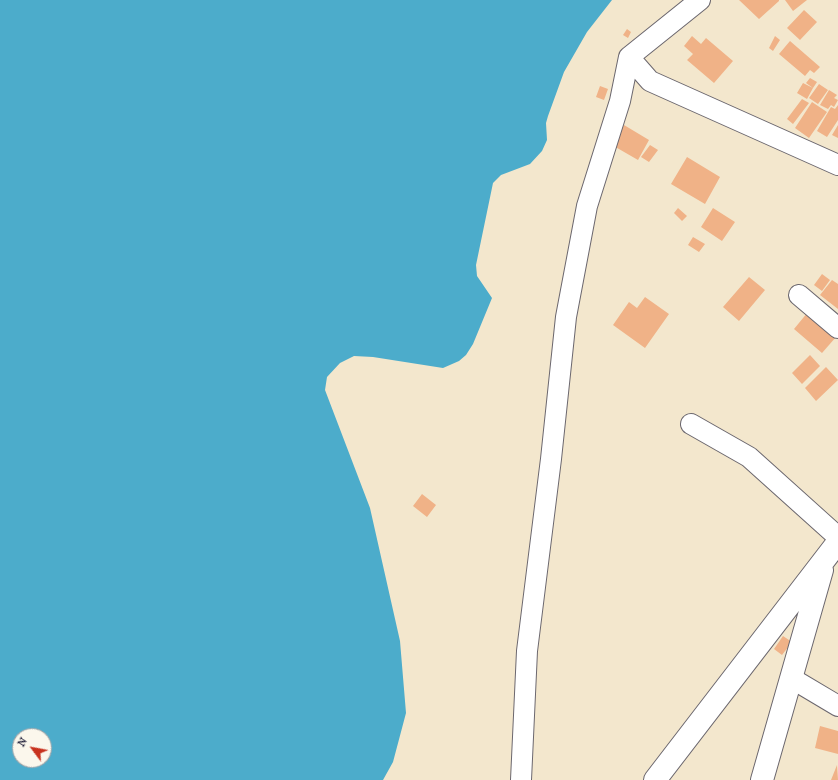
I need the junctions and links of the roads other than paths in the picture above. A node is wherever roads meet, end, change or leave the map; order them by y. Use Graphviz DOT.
graph roads {
  1 [pos="700,0"];
  2 [pos="629,57"];
  3 [pos="838,165"];
  4 [pos="799,295"];
  5 [pos="838,328"];
  6 [pos="691,424"];
  7 [pos="838,537"];
  8 [pos="832,550"];
  9 [pos="791,678"];
  10 [pos="838,706"];
  11 [pos="521,780"];
  12 [pos="655,780"];
  13 [pos="762,780"];
  1 -- 2 [label="street"];
  2 -- 3 [label="street"];
  2 -- 11 [label="street"];
  4 -- 5 [label="street"];
  6 -- 7 [label="street"];
  8 -- 9 [label="main road"];
  8 -- 12 [label="main road"];
  9 -- 10 [label="street"];
  9 -- 13 [label="main road"];
}
